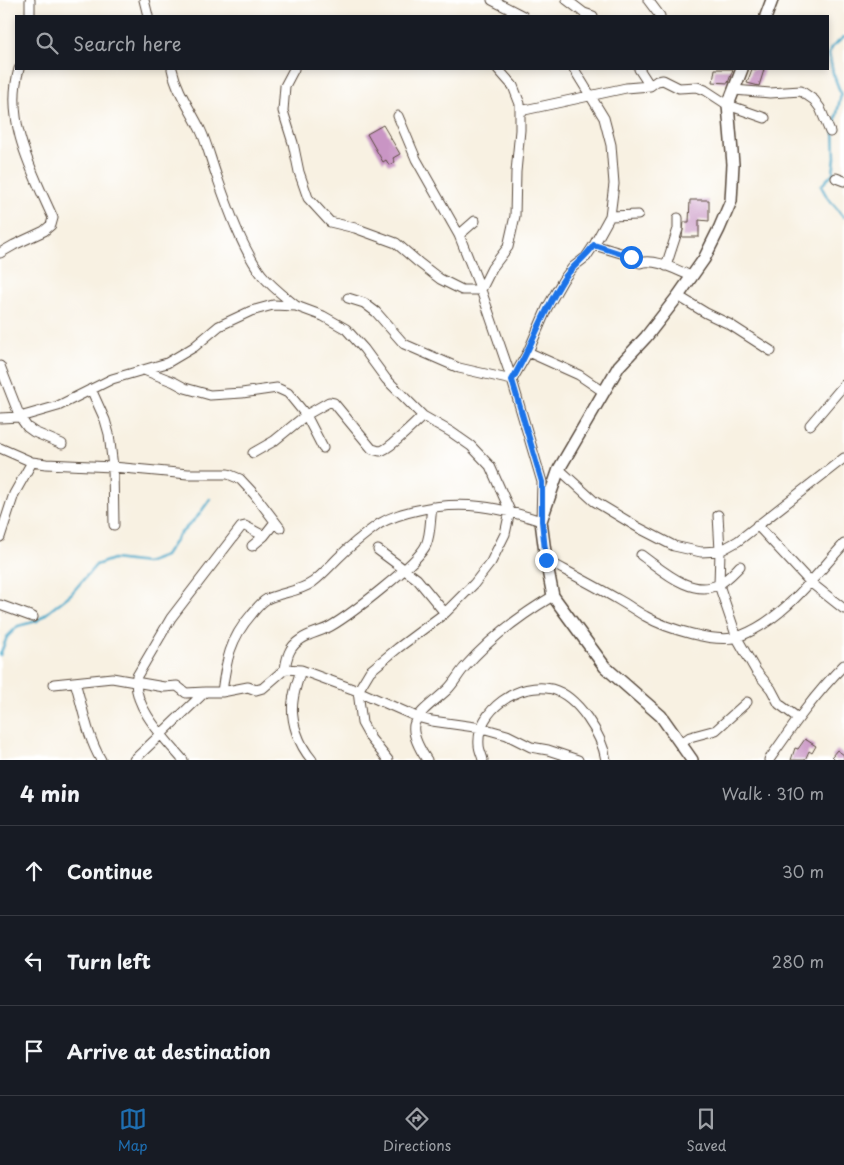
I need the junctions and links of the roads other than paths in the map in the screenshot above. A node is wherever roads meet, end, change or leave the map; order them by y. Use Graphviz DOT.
graph roads {
  1 [pos="30,0"];
  2 [pos="144,0"];
  3 [pos="492,0"];
  4 [pos="567,0"];
  5 [pos="648,0"];
  6 [pos="772,0"];
  7 [pos="30,15"];
  8 [pos="148,15"];
  9 [pos="521,15"];
  10 [pos="590,15"];
  11 [pos="659,15"];
  12 [pos="766,15"];
  13 [pos="19,70"];
  14 [pos="172,70"];
  15 [pos="293,70"];
  16 [pos="499,70"];
  17 [pos="575,70"];
  18 [pos="640,70"];
  19 [pos="742,70"];
  20 [pos="650,86"];
  21 [pos="734,90"];
  22 [pos="591,96"];
  23 [pos="728,105"];
  24 [pos="520,110"];
  25 [pos="398,116"];
  26 [pos="766,118"];
  27 [pos="830,132"];
  28 [pos="638,215"];
  29 [pos="610,216"];
  30 [pos="678,218"];
  31 [pos="475,221"];
  32 [pos="459,235"];
  33 [pos="594,245"];
  34 [pos="0,253"];
  35 [pos="666,266"];
  36 [pos="691,276"];
  37 [pos="481,290"];
  38 [pos="678,296"];
  39 [pos="348,298"];
  40 [pos="296,306"];
  41 [pos="771,351"];
  42 [pos="528,352"];
  43 [pos="0,366"];
  44 [pos="144,370"];
  45 [pos="512,380"];
  46 [pos="844,385"];
  47 [pos="91,388"];
  48 [pos="604,392"];
  49 [pos="306,415"];
  50 [pos="423,416"];
  51 [pos="20,417"];
  52 [pos="0,418"];
  53 [pos="810,425"];
  54 [pos="62,444"];
  55 [pos="0,448"];
  56 [pos="323,448"];
  57 [pos="253,453"];
  58 [pos="844,458"];
  59 [pos="32,462"];
  60 [pos="113,467"];
  61 [pos="559,469"];
  62 [pos="432,507"];
  63 [pos="510,511"];
  64 [pos="718,515"];
  65 [pos="542,521"];
  66 [pos="114,525"];
  67 [pos="757,525"];
  68 [pos="264,536"];
  69 [pos="0,537"];
  70 [pos="844,544"];
  71 [pos="252,546"];
  72 [pos="378,550"];
  73 [pos="720,551"];
  74 [pos="641,555"];
  75 [pos="546,560"];
  76 [pos="740,566"];
  77 [pos="404,570"];
  78 [pos="810,582"];
  79 [pos="719,585"];
  80 [pos="553,596"];
  81 [pos="0,605"];
  82 [pos="844,609"];
  83 [pos="445,613"];
  84 [pos="32,617"];
  85 [pos="737,638"];
  86 [pos="844,665"];
  87 [pos="285,669"];
  88 [pos="301,670"];
  89 [pos="75,682"];
  90 [pos="136,682"];
  91 [pos="54,684"];
  92 [pos="205,692"];
  93 [pos="222,692"];
  94 [pos="358,692"];
  95 [pos="748,702"];
  96 [pos="417,717"];
  97 [pos="798,718"];
  98 [pos="482,728"];
  99 [pos="162,735"];
  100 [pos="680,744"];
  101 [pos="101,760"];
  102 [pos="134,760"];
  103 [pos="183,760"];
  104 [pos="312,760"];
  105 [pos="388,760"];
  106 [pos="427,760"];
  107 [pos="483,760"];
  108 [pos="578,760"];
  109 [pos="606,760"];
  110 [pos="692,760"];
  111 [pos="769,760"];
  1 -- 7 [label="street"];
  2 -- 8 [label="street"];
  3 -- 9 [label="street"];
  4 -- 10 [label="street"];
  5 -- 11 [label="street"];
  6 -- 12 [label="street"];
  13 -- 34 [label="street"];
  14 -- 40 [label="street"];
  15 -- 37 [label="street"];
  16 -- 24 [label="street"];
  17 -- 22 [label="street"];
  18 -- 20 [label="street"];
  19 -- 21 [label="street"];
  20 -- 22 [label="street"];
  20 -- 23 [label="street"];
  21 -- 23 [label="street"];
  21 -- 27 [label="street"];
  22 -- 24 [label="street"];
  22 -- 29 [label="street"];
  23 -- 26 [label="street"];
  23 -- 36 [label="street"];
  24 -- 37 [label="street"];
  25 -- 32 [label="street"];
  28 -- 29 [label="street"];
  29 -- 33 [label="street"];
  30 -- 35 [label="street"];
  31 -- 32 [label="street"];
  32 -- 37 [label="street"];
  33 -- 35 [label="street"];
  33 -- 42 [label="street"];
  35 -- 36 [label="street"];
  36 -- 38 [label="street"];
  37 -- 45 [label="street"];
  38 -- 41 [label="street"];
  38 -- 48 [label="street"];
  39 -- 45 [label="street"];
  40 -- 44 [label="street"];
  40 -- 50 [label="street"];
  42 -- 45 [label="street"];
  42 -- 48 [label="street"];
  43 -- 51 [label="street"];
  44 -- 47 [label="street"];
  44 -- 49 [label="street"];
  45 -- 65 [label="street"];
  46 -- 53 [label="street"];
  47 -- 51 [label="street"];
  47 -- 60 [label="street"];
  48 -- 61 [label="street"];
  49 -- 50 [label="street"];
  49 -- 56 [label="street"];
  49 -- 57 [label="street"];
  50 -- 63 [label="street"];
  51 -- 52 [label="street"];
  51 -- 54 [label="street"];
  55 -- 59 [label="street"];
  58 -- 67 [label="street"];
  59 -- 60 [label="street"];
  59 -- 69 [label="street"];
  60 -- 66 [label="street"];
  60 -- 68 [label="street"];
  61 -- 65 [label="street"];
  61 -- 73 [label="street"];
  62 -- 63 [label="street"];
  62 -- 77 [label="street"];
  62 -- 93 [label="street"];
  63 -- 65 [label="street"];
  63 -- 83 [label="street"];
  64 -- 73 [label="street"];
  65 -- 75 [label="street"];
  67 -- 73 [label="street"];
  67 -- 78 [label="street"];
  68 -- 71 [label="street"];
  68 -- 90 [label="street"];
  70 -- 78 [label="street"];
  72 -- 77 [label="street"];
  73 -- 79 [label="street"];
  74 -- 79 [label="street"];
  75 -- 80 [label="street"];
  75 -- 85 [label="street"];
  76 -- 79 [label="street"];
  77 -- 83 [label="street"];
  77 -- 87 [label="street"];
  78 -- 82 [label="street"];
  78 -- 85 [label="street"];
  79 -- 85 [label="street"];
  80 -- 96 [label="street"];
  80 -- 100 [label="street"];
  81 -- 84 [label="street"];
  83 -- 94 [label="street"];
  85 -- 97 [label="street"];
  86 -- 97 [label="street"];
  87 -- 88 [label="street"];
  87 -- 93 [label="street"];
  88 -- 94 [label="street"];
  88 -- 104 [label="street"];
  89 -- 90 [label="street"];
  89 -- 91 [label="street"];
  89 -- 101 [label="street"];
  90 -- 92 [label="street"];
  90 -- 99 [label="street"];
  92 -- 93 [label="street"];
  92 -- 99 [label="street"];
  94 -- 96 [label="street"];
  94 -- 105 [label="street"];
  95 -- 100 [label="street"];
  96 -- 98 [label="street"];
  96 -- 106 [label="street"];
  97 -- 111 [label="street"];
  98 -- 107 [label="street"];
  98 -- 108 [label="street"];
  98 -- 109 [label="street"];
  99 -- 102 [label="street"];
  99 -- 103 [label="street"];
  100 -- 110 [label="street"];
}
